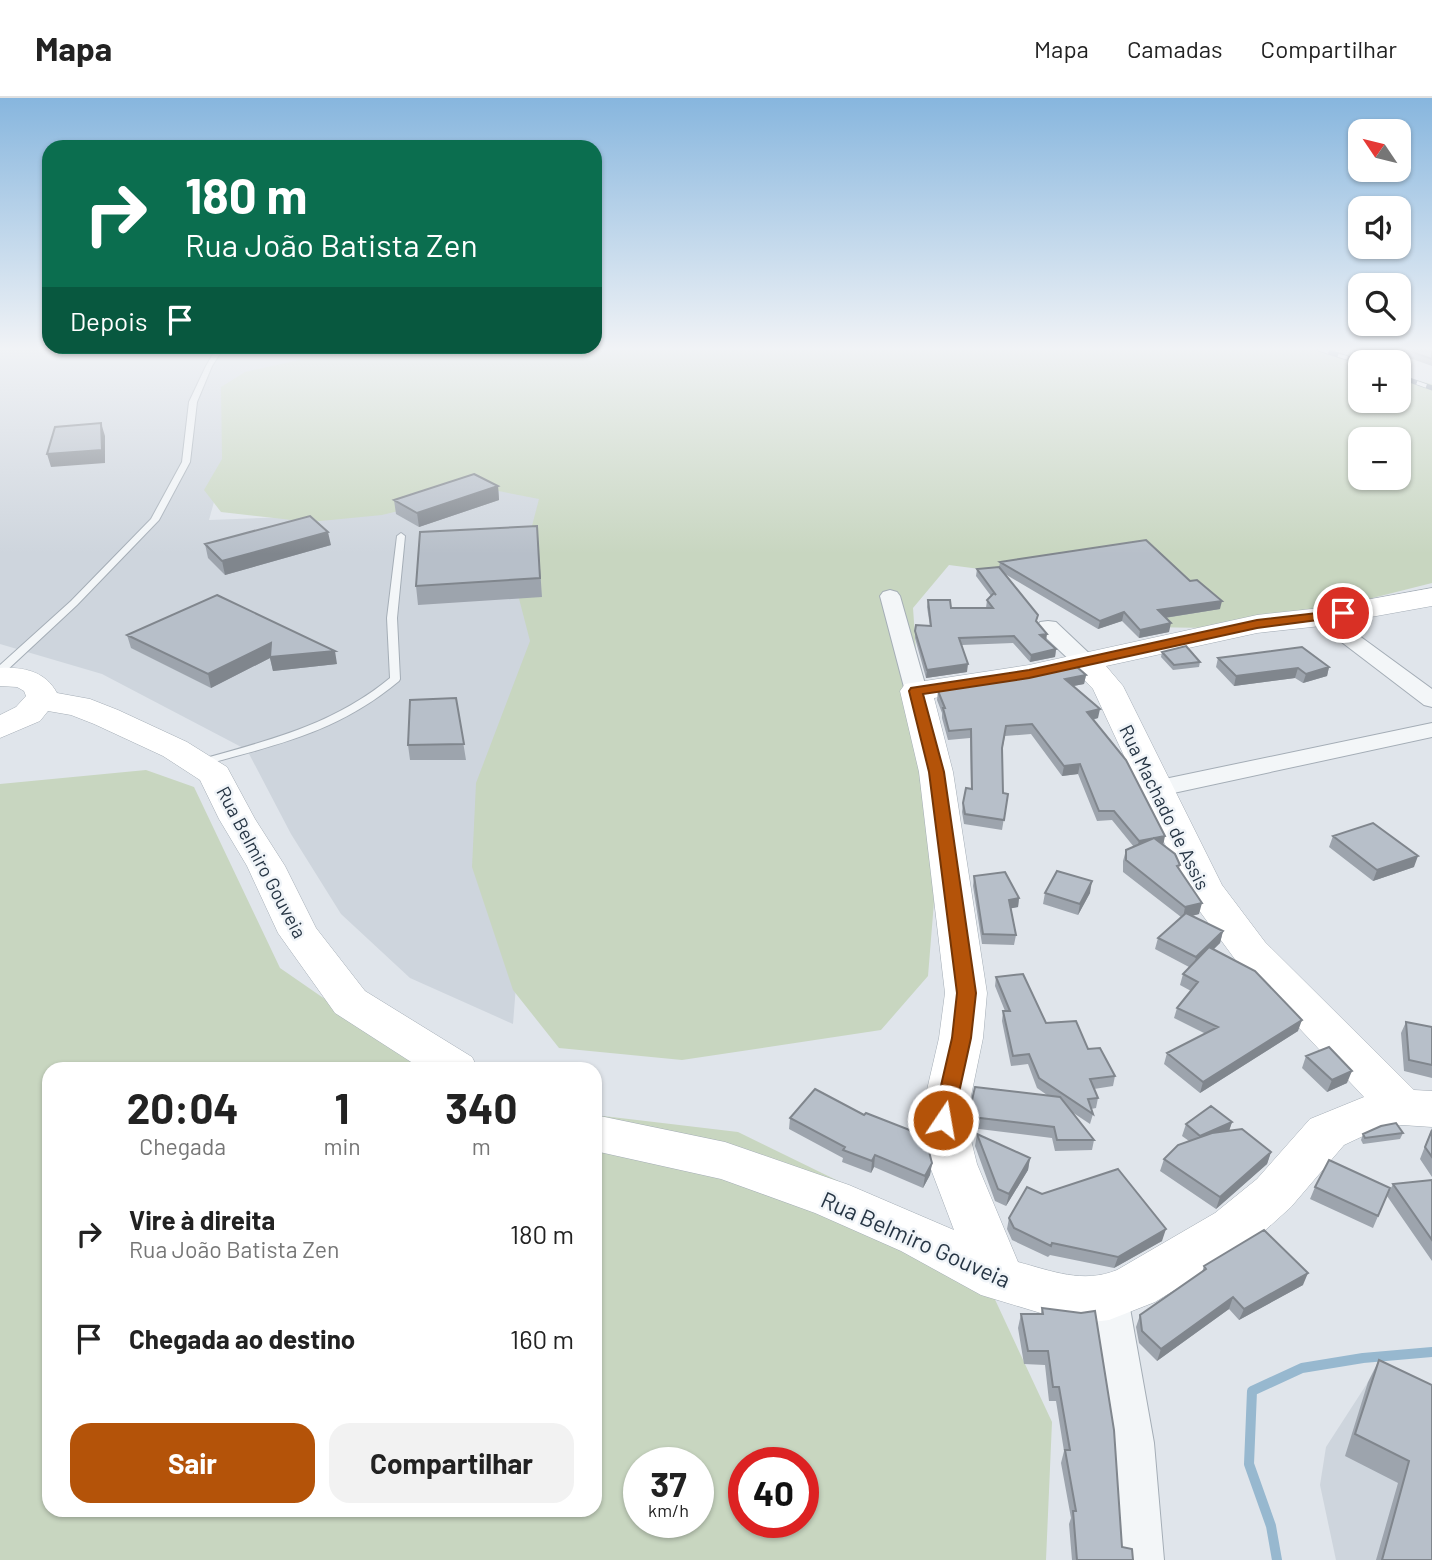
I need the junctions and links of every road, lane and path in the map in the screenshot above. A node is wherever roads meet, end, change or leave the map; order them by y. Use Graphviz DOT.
graph roads {
  1 [pos="191,417"];
  2 [pos="401,536"];
  3 [pos="890,596"];
  4 [pos="1432,597"];
  5 [pos="1321,617"];
  6 [pos="1048,627"];
  7 [pos="1085,662"];
  8 [pos="0,671"];
  9 [pos="0,677"];
  10 [pos="916,691"];
  11 [pos="40,700"];
  12 [pos="1432,700"];
  13 [pos="0,728"];
  14 [pos="1432,730"];
  15 [pos="199,763"];
  16 [pos="1155,789"];
  17 [pos="445,1062"];
  18 [pos="1417,1108"];
  19 [pos="602,1135"];
  20 [pos="999,1279"];
  21 [pos="1109,1297"];
  22 [pos="1142,1560"];
  1 -- 8 [label="lane"];
  2 -- 15 [label="lane"];
  3 -- 10 [label="street"];
  4 -- 5 [label="street"];
  5 -- 7 [label="street"];
  5 -- 12 [label="street"];
  6 -- 7 [label="street, Rua Machado de Assis"];
  7 -- 10 [label="street"];
  7 -- 16 [label="street, Rua Machado de Assis"];
  9 -- 11 [label="street"];
  10 -- 20 [label="street"];
  11 -- 13 [label="street"];
  11 -- 15 [label="street, Rua Belmiro Gouveia"];
  14 -- 16 [label="street"];
  15 -- 17 [label="street, Rua Belmiro Gouveia"];
  16 -- 18 [label="street, Rua Machado de Assis"];
  18 -- 21 [label="street, Rua Belmiro Gouveia"];
  19 -- 20 [label="street, Rua Belmiro Gouveia"];
  20 -- 21 [label="street, Rua Belmiro Gouveia"];
  21 -- 22 [label="street"];
}
